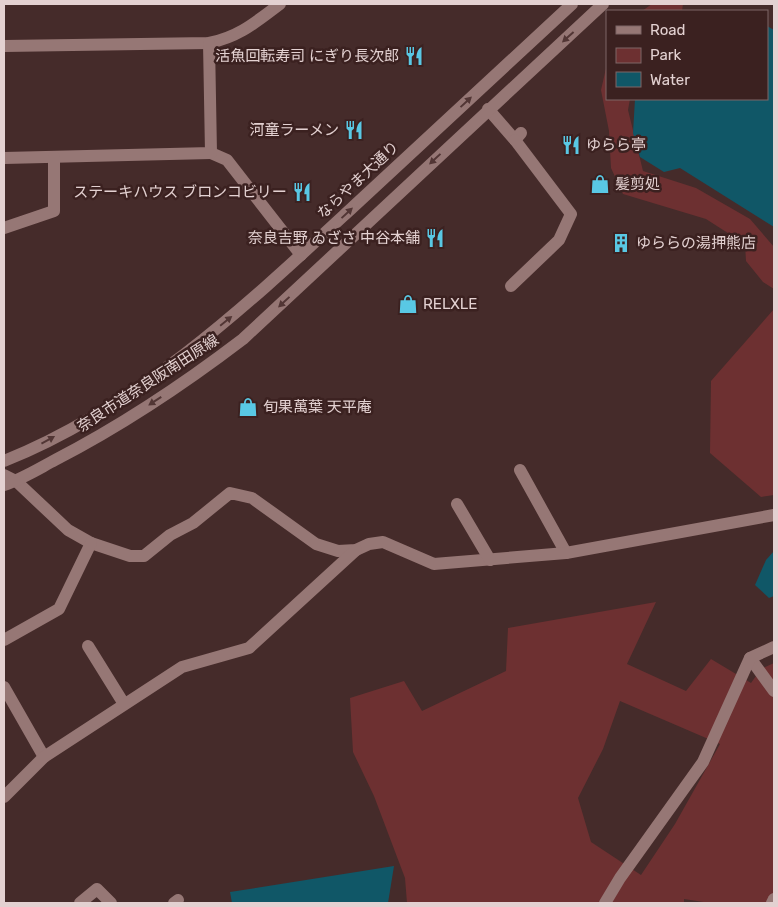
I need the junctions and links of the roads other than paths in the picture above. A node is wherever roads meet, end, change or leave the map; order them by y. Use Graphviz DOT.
graph roads {
  1 [pos="280,4"];
  2 [pos="572,4"];
  3 [pos="603,4"];
  4 [pos="209,43"];
  5 [pos="4,46"];
  6 [pos="488,109"];
  7 [pos="211,153"];
  8 [pos="54,157"];
  9 [pos="4,158"];
  10 [pos="4,228"];
  11 [pos="301,255"];
  12 [pos="511,286"];
  13 [pos="4,461"];
  14 [pos="520,470"];
  15 [pos="4,475"];
  16 [pos="16,481"];
  17 [pos="4,485"];
  18 [pos="457,504"];
  19 [pos="774,515"];
  20 [pos="91,543"];
  21 [pos="356,550"];
  22 [pos="566,553"];
  23 [pos="490,560"];
  24 [pos="4,640"];
  25 [pos="88,646"];
  26 [pos="774,647"];
  27 [pos="750,658"];
  28 [pos="774,692"];
  29 [pos="5,693"];
  30 [pos="124,704"];
  31 [pos="44,756"];
  32 [pos="4,797"];
  33 [pos="774,899"];
  34 [pos="80,903"];
  35 [pos="111,903"];
  36 [pos="605,903"];
  37 [pos="772,903"];
  1 -- 4 [label="street"];
  11 -- 2 [label="street, ならやま大通り, one-way"];
  3 -- 6 [label="street, one-way"];
  4 -- 5 [label="street"];
  4 -- 7 [label="street"];
  6 -- 12 [label="street"];
  6 -- 16 [label="street, 奈良市道奈良阪南田原線, one-way"];
  7 -- 8 [label="street"];
  7 -- 11 [label="street"];
  8 -- 9 [label="street"];
  8 -- 10 [label="street"];
  13 -- 11 [label="street, ならやま大通り, one-way"];
  14 -- 22 [label="street"];
  15 -- 16 [label="street"];
  16 -- 17 [label="street, 奈良市道奈良阪南田原線"];
  16 -- 20 [label="street"];
  18 -- 23 [label="street"];
  19 -- 22 [label="street"];
  20 -- 21 [label="street"];
  20 -- 24 [label="street"];
  21 -- 23 [label="street"];
  21 -- 30 [label="street"];
  22 -- 23 [label="street"];
  25 -- 30 [label="street"];
  26 -- 27 [label="street"];
  27 -- 28 [label="street"];
  27 -- 36 [label="street"];
  29 -- 31 [label="street"];
  30 -- 31 [label="street"];
  31 -- 32 [label="street"];
  33 -- 37 [label="street"];
  34 -- 35 [label="street"];
}
